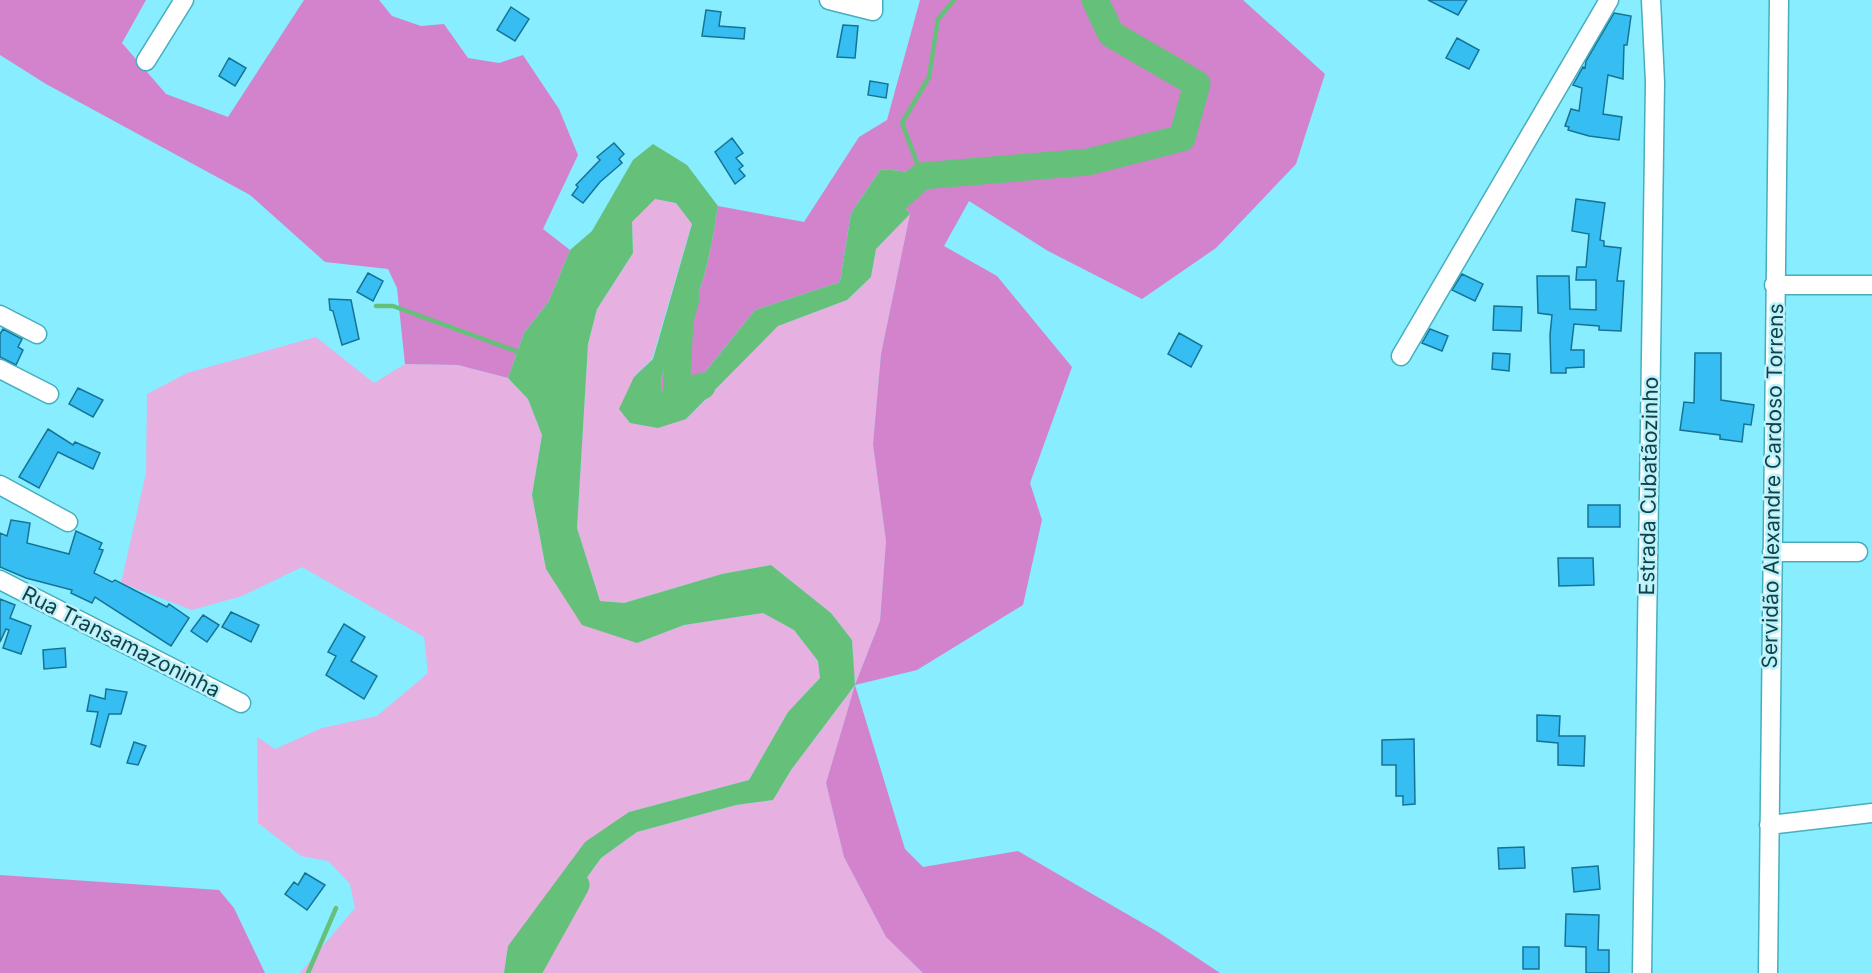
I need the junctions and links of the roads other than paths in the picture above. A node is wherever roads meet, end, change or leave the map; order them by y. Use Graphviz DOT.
graph roads {
  1 [pos="184,0"];
  2 [pos="830,0"];
  3 [pos="873,0"];
  4 [pos="1609,0"];
  5 [pos="1651,0"];
  6 [pos="1779,0"];
  7 [pos="146,61"];
  8 [pos="1774,285"];
  9 [pos="1872,285"];
  10 [pos="0,315"];
  11 [pos="37,334"];
  12 [pos="1401,356"];
  13 [pos="0,369"];
  14 [pos="49,394"];
  15 [pos="0,484"];
  16 [pos="68,522"];
  17 [pos="1772,552"];
  18 [pos="1858,552"];
  19 [pos="0,580"];
  20 [pos="241,703"];
  21 [pos="1872,813"];
  22 [pos="1769,825"];
  23 [pos="1642,973"];
  24 [pos="1768,973"];
  1 -- 7 [label="street"];
  2 -- 3 [label="street"];
  4 -- 12 [label="street"];
  5 -- 23 [label="street, Estrada Cubatãozinho"];
  6 -- 8 [label="street, Servidão Alexandre Cardoso Torrens"];
  8 -- 9 [label="street"];
  8 -- 17 [label="street, Servidão Alexandre Cardoso Torrens"];
  10 -- 11 [label="street"];
  13 -- 14 [label="street"];
  15 -- 16 [label="street"];
  17 -- 18 [label="street"];
  17 -- 22 [label="street, Servidão Alexandre Cardoso Torrens"];
  19 -- 20 [label="street, Rua Transamazoninha"];
  21 -- 22 [label="street"];
  22 -- 24 [label="street, Servidão Alexandre Cardoso Torrens"];
}
